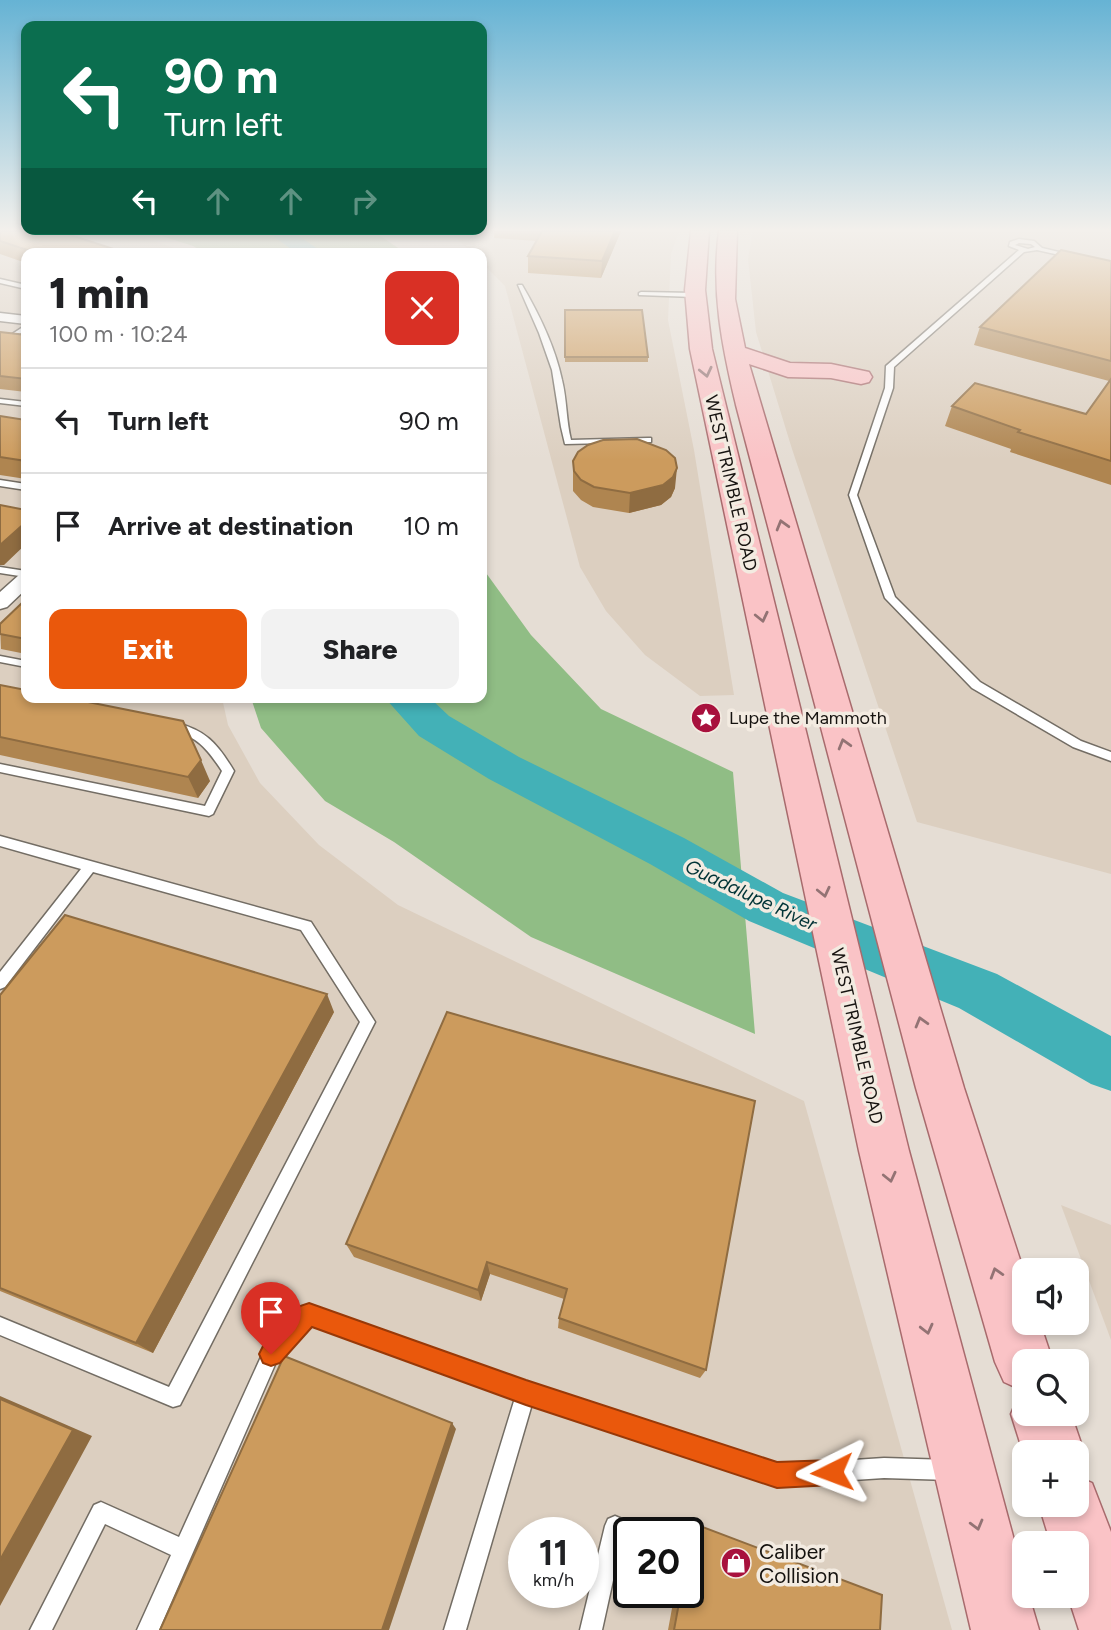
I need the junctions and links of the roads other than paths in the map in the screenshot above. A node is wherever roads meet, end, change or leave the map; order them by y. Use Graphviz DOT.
graph roads {
  1 [pos="531,307"];
  2 [pos="696,307"];
  3 [pos="725,307"];
  4 [pos="951,307"];
  5 [pos="1,317"];
  6 [pos="21,319"];
  7 [pos="21,330"];
  8 [pos="5,341"];
  9 [pos="734,352"];
  10 [pos="818,377"];
  11 [pos="875,378"];
  12 [pos="764,397"];
  13 [pos="0,401"];
  14 [pos="21,403"];
  15 [pos="648,440"];
  16 [pos="0,482"];
  17 [pos="21,485"];
  18 [pos="0,570"];
  19 [pos="21,576"];
  20 [pos="21,582"];
  21 [pos="0,603"];
  22 [pos="0,659"];
  23 [pos="21,663"];
  24 [pos="156,723"];
  25 [pos="1111,757"];
  26 [pos="0,768"];
  27 [pos="0,841"];
  28 [pos="89,866"];
  29 [pos="0,983"];
  30 [pos="0,1326"];
  31 [pos="1020,1349"];
  32 [pos="526,1393"];
  33 [pos="962,1471"];
  34 [pos="613,1536"];
  35 [pos="184,1549"];
  36 [pos="1089,1549"];
  37 [pos="1111,1626"];
  38 [pos="41,1630"];
  39 [pos="148,1630"];
  40 [pos="455,1630"];
  41 [pos="591,1630"];
  42 [pos="1005,1630"];
  1 -- 15 [label="lane"];
  2 -- 33 [label="main road, WEST TRIMBLE ROAD, one-way"];
  3 -- 9 [label="main road, WEST TRIMBLE ROAD"];
  4 -- 11 [label="lane"];
  5 -- 6 [label="street"];
  7 -- 8 [label="lane"];
  9 -- 10 [label="main road"];
  9 -- 12 [label="main road, WEST TRIMBLE ROAD"];
  10 -- 11 [label="main road"];
  10 -- 12 [label="main road"];
  11 -- 25 [label="lane"];
  31 -- 12 [label="main road, WEST TRIMBLE ROAD, one-way"];
  13 -- 14 [label="lane"];
  16 -- 17 [label="lane"];
  18 -- 19 [label="lane"];
  20 -- 21 [label="street"];
  22 -- 23 [label="lane"];
  24 -- 26 [label="lane"];
  27 -- 28 [label="lane"];
  28 -- 29 [label="lane"];
  28 -- 30 [label="lane"];
  32 -- 33 [label="lane"];
  32 -- 35 [label="lane"];
  32 -- 40 [label="lane"];
  33 -- 42 [label="main road, WEST TRIMBLE ROAD, one-way"];
  34 -- 41 [label="lane"];
  35 -- 38 [label="lane"];
  35 -- 39 [label="lane"];
  36 -- 37 [label="main road"];
}
